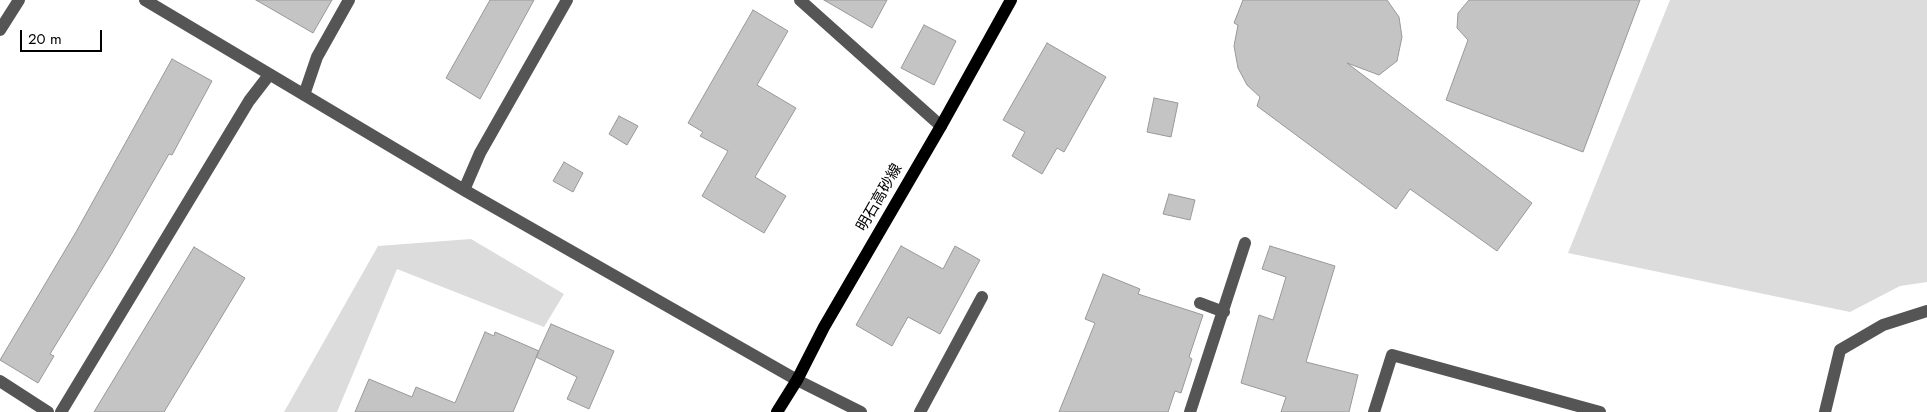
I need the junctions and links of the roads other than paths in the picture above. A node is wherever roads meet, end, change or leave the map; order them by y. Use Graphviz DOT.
graph roads {
  1 [pos="19,0"];
  2 [pos="145,0"];
  3 [pos="349,0"];
  4 [pos="567,0"];
  5 [pos="800,0"];
  6 [pos="1011,0"];
  7 [pos="0,30"];
  8 [pos="269,75"];
  9 [pos="304,95"];
  10 [pos="941,126"];
  11 [pos="464,190"];
  12 [pos="1246,243"];
  13 [pos="982,297"];
  14 [pos="1200,303"];
  15 [pos="1927,311"];
  16 [pos="1224,312"];
  17 [pos="797,380"];
  18 [pos="0,381"];
  19 [pos="48,412"];
  20 [pos="62,412"];
  21 [pos="777,412"];
  22 [pos="861,412"];
  23 [pos="920,412"];
  24 [pos="1190,412"];
  25 [pos="1374,412"];
  26 [pos="1600,412"];
  27 [pos="1825,412"];
  1 -- 7 [label="street"];
  2 -- 8 [label="street"];
  3 -- 9 [label="street"];
  4 -- 11 [label="street"];
  5 -- 10 [label="street"];
  6 -- 10 [label="main road, 明石高砂線"];
  8 -- 9 [label="street"];
  8 -- 20 [label="street"];
  9 -- 11 [label="street"];
  10 -- 17 [label="main road, 明石高砂線"];
  11 -- 17 [label="street"];
  12 -- 16 [label="street"];
  13 -- 23 [label="street"];
  14 -- 16 [label="street"];
  15 -- 27 [label="street"];
  16 -- 24 [label="street"];
  17 -- 21 [label="main road, 明石高砂線"];
  17 -- 22 [label="street"];
  18 -- 19 [label="street"];
  25 -- 26 [label="street"];
}
